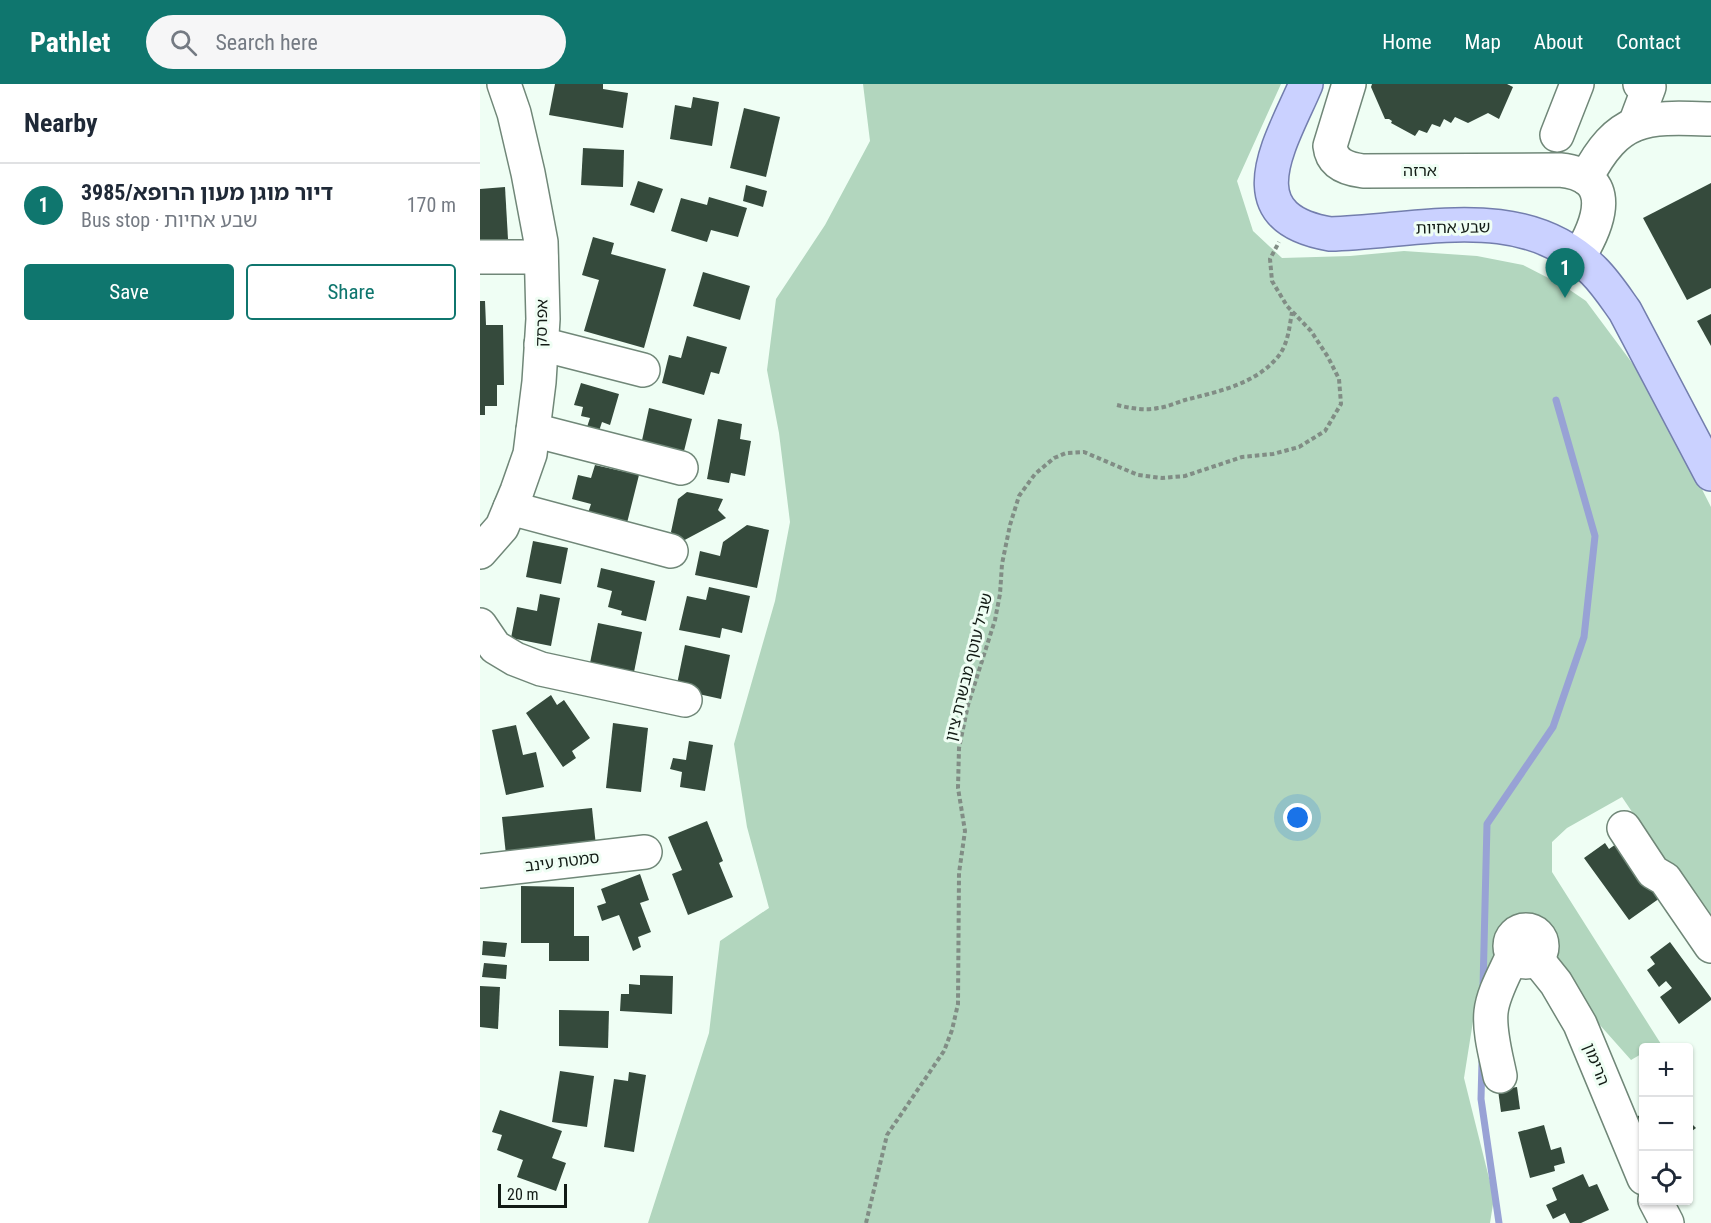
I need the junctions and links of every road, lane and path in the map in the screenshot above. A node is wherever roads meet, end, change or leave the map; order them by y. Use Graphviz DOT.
graph roads {
  1 [pos="504,84"];
  2 [pos="1306,84"];
  3 [pos="1349,84"];
  4 [pos="1577,84"];
  5 [pos="1640,84"];
  6 [pos="1711,119"];
  7 [pos="1635,124"];
  8 [pos="1557,135"];
  9 [pos="1586,178"];
  10 [pos="1290,220"];
  11 [pos="541,257"];
  12 [pos="480,258"];
  13 [pos="1578,258"];
  14 [pos="1292,311"];
  15 [pos="541,344"];
  16 [pos="643,370"];
  17 [pos="1117,405"];
  18 [pos="533,430"];
  19 [pos="681,468"];
  20 [pos="1711,474"];
  21 [pos="510,508"];
  22 [pos="671,551"];
  23 [pos="480,552"];
  24 [pos="480,626"];
  25 [pos="685,700"];
  26 [pos="1624,828"];
  27 [pos="645,852"];
  28 [pos="480,871"];
  29 [pos="1711,946"];
  30 [pos="1500,1076"];
  31 [pos="1639,1166"];
  32 [pos="1658,1205"];
  33 [pos="866,1223"];
  34 [pos="1667,1223"];
  1 -- 11 [label="street, אפרסק"];
  2 -- 10 [label="main road"];
  3 -- 9 [label="street, ארזה"];
  4 -- 8 [label="street"];
  5 -- 7 [label="street"];
  6 -- 7 [label="street"];
  7 -- 9 [label="street"];
  9 -- 13 [label="street"];
  10 -- 13 [label="main road, שבע אחיות"];
  10 -- 14 [label="path, שביל עוטף מבשרת ציון"];
  11 -- 12 [label="street"];
  11 -- 15 [label="street, אפרסק"];
  13 -- 20 [label="main road, שבע אחיות"];
  14 -- 17 [label="path"];
  14 -- 33 [label="path, שביל עוטף מבשרת ציון"];
  15 -- 16 [label="street"];
  15 -- 18 [label="street, אפרסק"];
  18 -- 19 [label="street"];
  18 -- 21 [label="street, אפרסק"];
  21 -- 22 [label="street"];
  21 -- 23 [label="street, אפרסק"];
  24 -- 25 [label="street"];
  26 -- 29 [label="street"];
  27 -- 28 [label="street, סמטת עינב"];
  30 -- 31 [label="street, הרימון"];
  32 -- 34 [label="street"];
}
